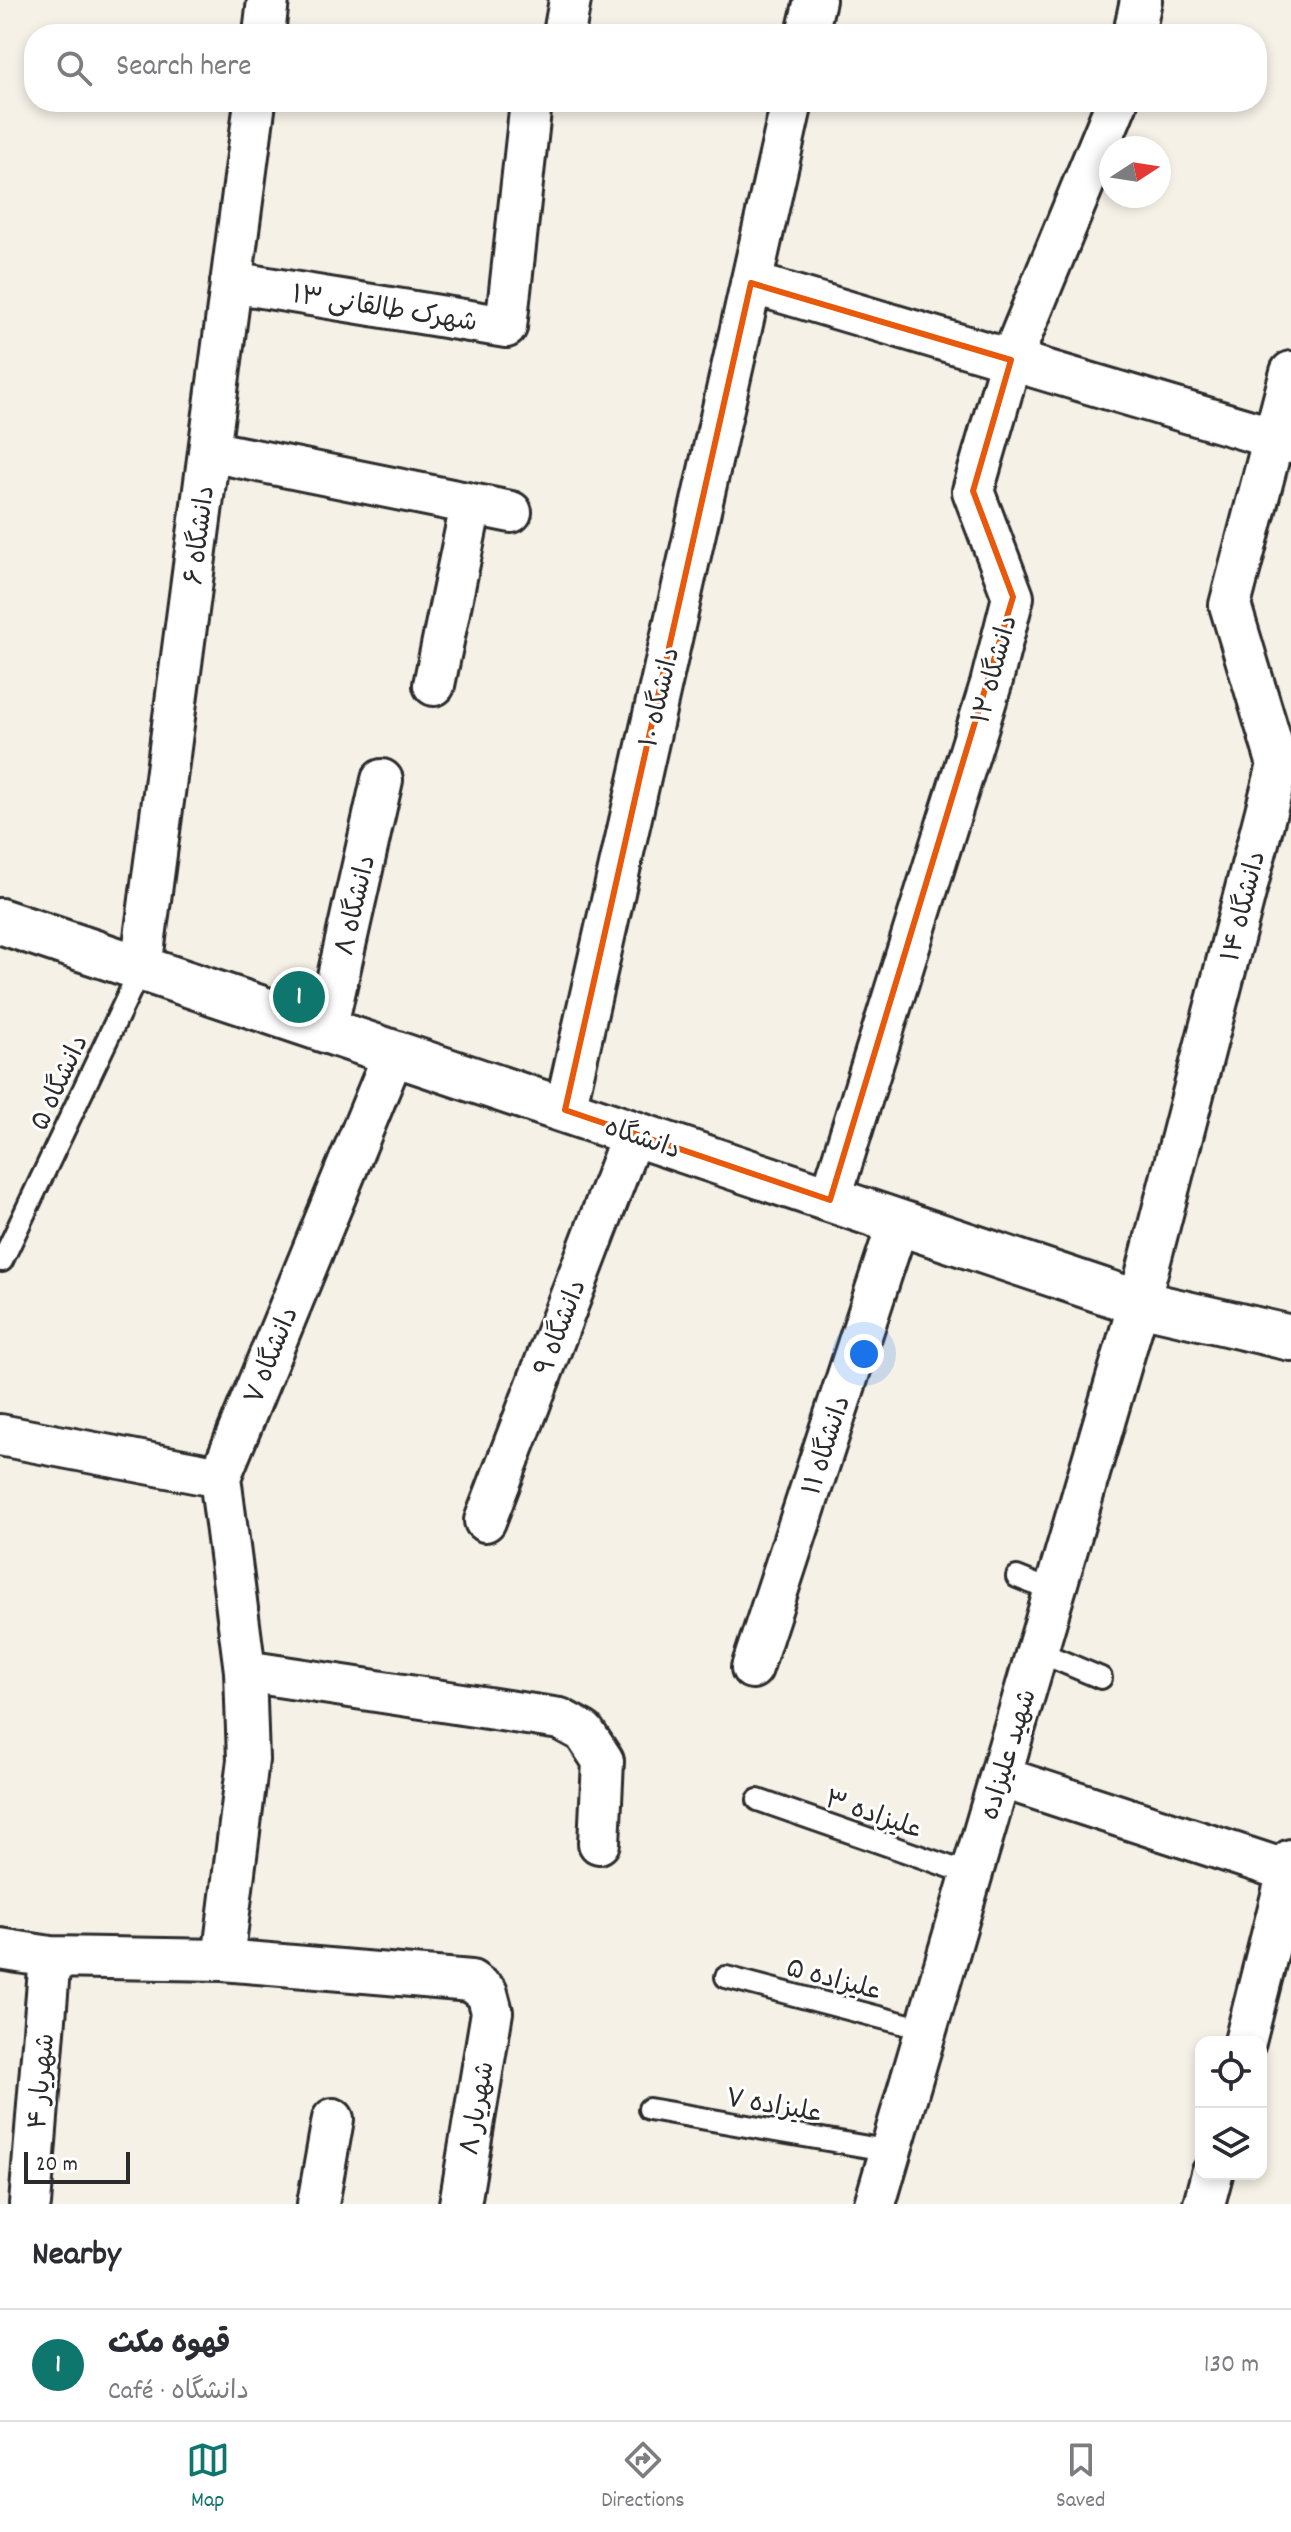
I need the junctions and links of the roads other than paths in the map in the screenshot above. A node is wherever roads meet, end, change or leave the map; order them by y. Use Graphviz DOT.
graph roads {
  1 [pos="268,0"];
  2 [pos="570,0"];
  3 [pos="815,0"];
  4 [pos="1141,0"];
  5 [pos="265,24"];
  6 [pos="566,24"];
  7 [pos="809,24"];
  8 [pos="1136,24"];
  9 [pos="254,112"];
  10 [pos="530,112"];
  11 [pos="790,112"];
  12 [pos="1113,112"];
  13 [pos="231,282"];
  14 [pos="751,283"];
  15 [pos="1011,360"];
  16 [pos="1291,372"];
  17 [pos="1282,441"];
  18 [pos="209,451"];
  19 [pos="471,505"];
  20 [pos="511,512"];
  21 [pos="434,685"];
  22 [pos="382,780"];
  23 [pos="0,921"];
  24 [pos="141,968"];
  25 [pos="326,1030"];
  26 [pos="394,1053"];
  27 [pos="565,1110"];
  28 [pos="633,1133"];
  29 [pos="830,1200"];
  30 [pos="898,1223"];
  31 [pos="2,1261"];
  32 [pos="1139,1303"];
  33 [pos="1291,1338"];
  34 [pos="0,1435"];
  35 [pos="220,1477"];
  36 [pos="485,1521"];
  37 [pos="1017,1577"];
  38 [pos="1054,1592"];
  39 [pos="1037,1651"];
  40 [pos="752,1668"];
  41 [pos="245,1671"];
  42 [pos="1101,1678"];
  43 [pos="1000,1777"];
  44 [pos="758,1800"];
  45 [pos="599,1843"];
  46 [pos="1290,1868"];
  47 [pos="973,1875"];
  48 [pos="0,1949"];
  49 [pos="50,1957"];
  50 [pos="223,1960"];
  51 [pos="726,1977"];
  52 [pos="928,2030"];
  53 [pos="1247,2036"];
  54 [pos="649,2109"];
  55 [pos="333,2119"];
  56 [pos="891,2151"];
  57 [pos="1210,2180"];
  58 [pos="30,2204"];
  59 [pos="318,2204"];
  60 [pos="460,2204"];
  61 [pos="875,2204"];
  62 [pos="1204,2204"];
  1 -- 5 [label="street"];
  2 -- 6 [label="street"];
  3 -- 7 [label="street"];
  4 -- 8 [label="street"];
  9 -- 13 [label="street, دانشگاه ۶"];
  10 -- 13 [label="street, شهرک طالقانی ۱۳"];
  11 -- 14 [label="street, دانشگاه ۱۰"];
  12 -- 15 [label="street, دانشگاه ۱۲"];
  13 -- 18 [label="street, دانشگاه ۶"];
  14 -- 15 [label="street"];
  14 -- 27 [label="street, دانشگاه ۱۰"];
  15 -- 17 [label="street"];
  15 -- 29 [label="street, دانشگاه ۱۲"];
  16 -- 17 [label="street, دانشگاه ۱۴"];
  17 -- 32 [label="street, دانشگاه ۱۴"];
  18 -- 19 [label="street"];
  18 -- 24 [label="street, دانشگاه ۶"];
  19 -- 20 [label="street"];
  19 -- 21 [label="street"];
  22 -- 25 [label="street, دانشگاه ۸"];
  23 -- 24 [label="main road, دانشگاه"];
  24 -- 25 [label="main road, دانشگاه"];
  24 -- 31 [label="lane, دانشگاه ۵"];
  25 -- 26 [label="main road, دانشگاه"];
  26 -- 27 [label="main road, دانشگاه"];
  26 -- 35 [label="street, دانشگاه ۷"];
  27 -- 28 [label="main road, دانشگاه"];
  28 -- 29 [label="main road, دانشگاه"];
  28 -- 36 [label="street, دانشگاه ۹"];
  29 -- 30 [label="main road, دانشگاه"];
  30 -- 32 [label="main road, دانشگاه"];
  30 -- 40 [label="street, دانشگاه ۱۱"];
  32 -- 33 [label="main road, دانشگاه"];
  32 -- 38 [label="street, شهید علیزاده"];
  34 -- 35 [label="street"];
  35 -- 41 [label="street, دانشگاه ۷"];
  37 -- 38 [label="lane"];
  38 -- 39 [label="street, شهید علیزاده"];
  39 -- 42 [label="lane"];
  39 -- 43 [label="street, شهید علیزاده"];
  41 -- 45 [label="street"];
  41 -- 50 [label="street, دانشگاه ۷"];
  43 -- 46 [label="street"];
  43 -- 47 [label="street, شهید علیزاده"];
  44 -- 47 [label="lane, علیزاده ۳"];
  46 -- 53 [label="street"];
  47 -- 52 [label="street, شهید علیزاده"];
  48 -- 49 [label="street"];
  49 -- 50 [label="street"];
  49 -- 58 [label="street, شهریار ۴"];
  50 -- 60 [label="street, شهریار ۸"];
  51 -- 52 [label="lane, علیزاده ۵"];
  52 -- 56 [label="street, شهید علیزاده"];
  54 -- 56 [label="lane, علیزاده ۷"];
  55 -- 59 [label="street"];
  56 -- 61 [label="street, شهید علیزاده"];
  57 -- 62 [label="street"];
}
